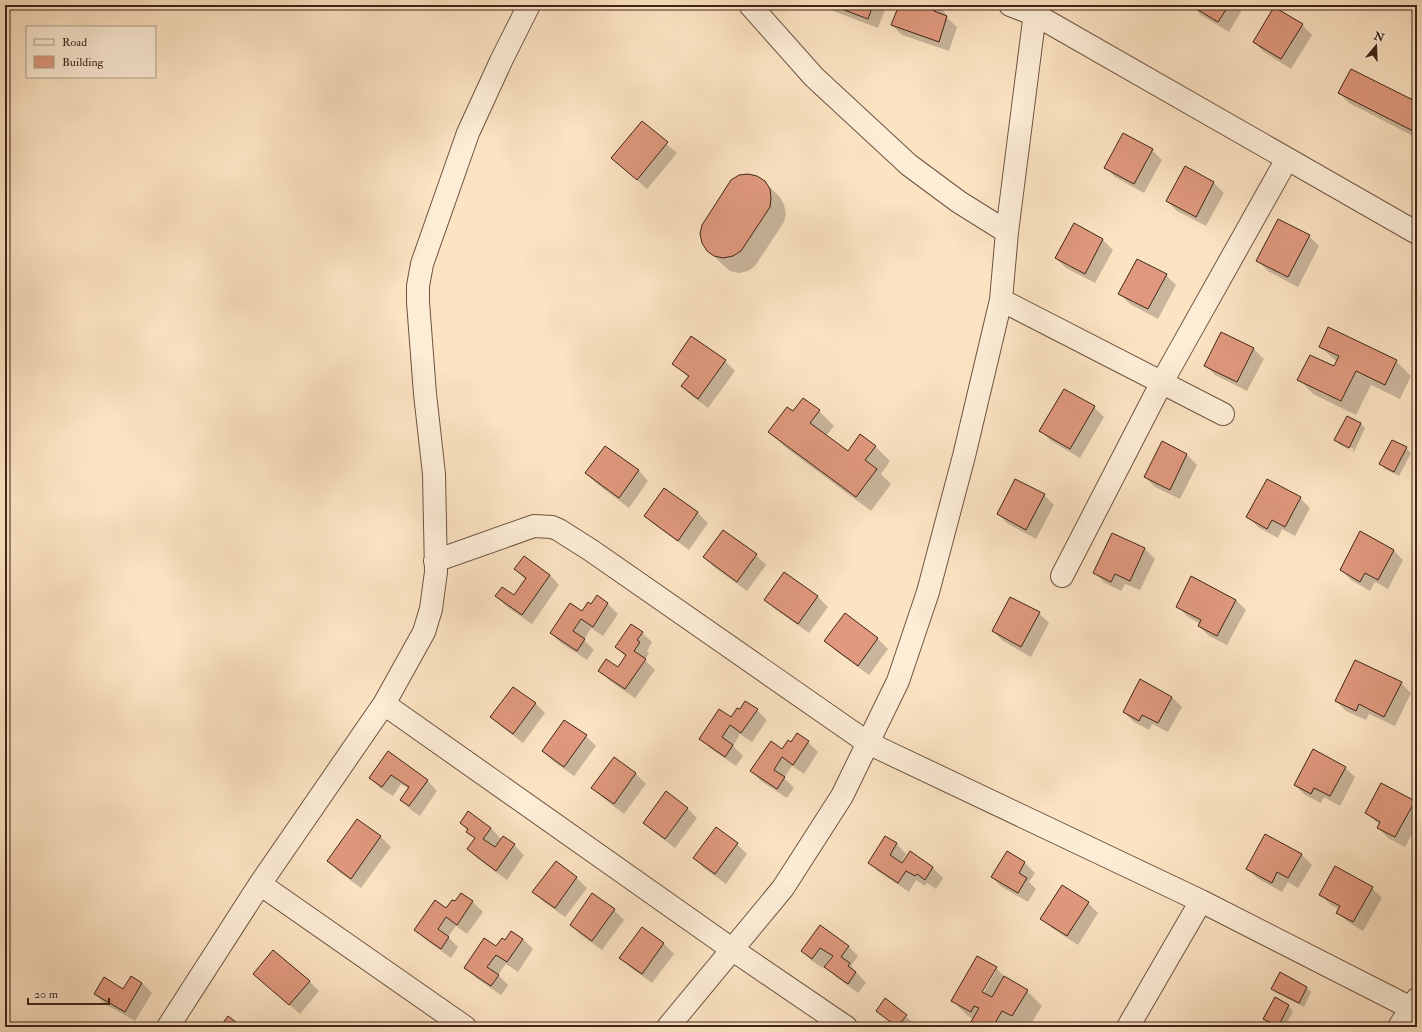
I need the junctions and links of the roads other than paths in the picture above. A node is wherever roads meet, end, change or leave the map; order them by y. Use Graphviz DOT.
graph roads {
  1 [pos="529,5"];
  2 [pos="750,5"];
  3 [pos="1010,5"];
  4 [pos="1036,10"];
  5 [pos="1287,158"];
  6 [pos="1007,232"];
  7 [pos="1417,233"];
  8 [pos="1001,300"];
  9 [pos="1162,382"];
  10 [pos="1223,414"];
  11 [pos="435,561"];
  12 [pos="1062,576"];
  13 [pos="384,704"];
  14 [pos="868,743"];
  15 [pos="260,884"];
  16 [pos="1201,901"];
  17 [pos="733,950"];
  18 [pos="1414,1004"];
  19 [pos="168,1027"];
  20 [pos="465,1027"];
  21 [pos="668,1027"];
  22 [pos="846,1027"];
  23 [pos="1128,1027"];
  24 [pos="1399,1027"];
  1 -- 11 [label="street"];
  2 -- 6 [label="street"];
  3 -- 4 [label="street"];
  4 -- 5 [label="street"];
  4 -- 6 [label="street"];
  5 -- 7 [label="street"];
  5 -- 9 [label="street"];
  6 -- 8 [label="street"];
  8 -- 9 [label="street"];
  8 -- 14 [label="street"];
  9 -- 10 [label="street"];
  9 -- 12 [label="street"];
  11 -- 13 [label="street"];
  11 -- 14 [label="street"];
  13 -- 15 [label="street"];
  13 -- 17 [label="street"];
  14 -- 16 [label="street"];
  14 -- 17 [label="street"];
  15 -- 19 [label="street"];
  15 -- 20 [label="street"];
  16 -- 18 [label="street"];
  16 -- 23 [label="street"];
  17 -- 21 [label="street"];
  17 -- 22 [label="street"];
  18 -- 24 [label="street"];
}
